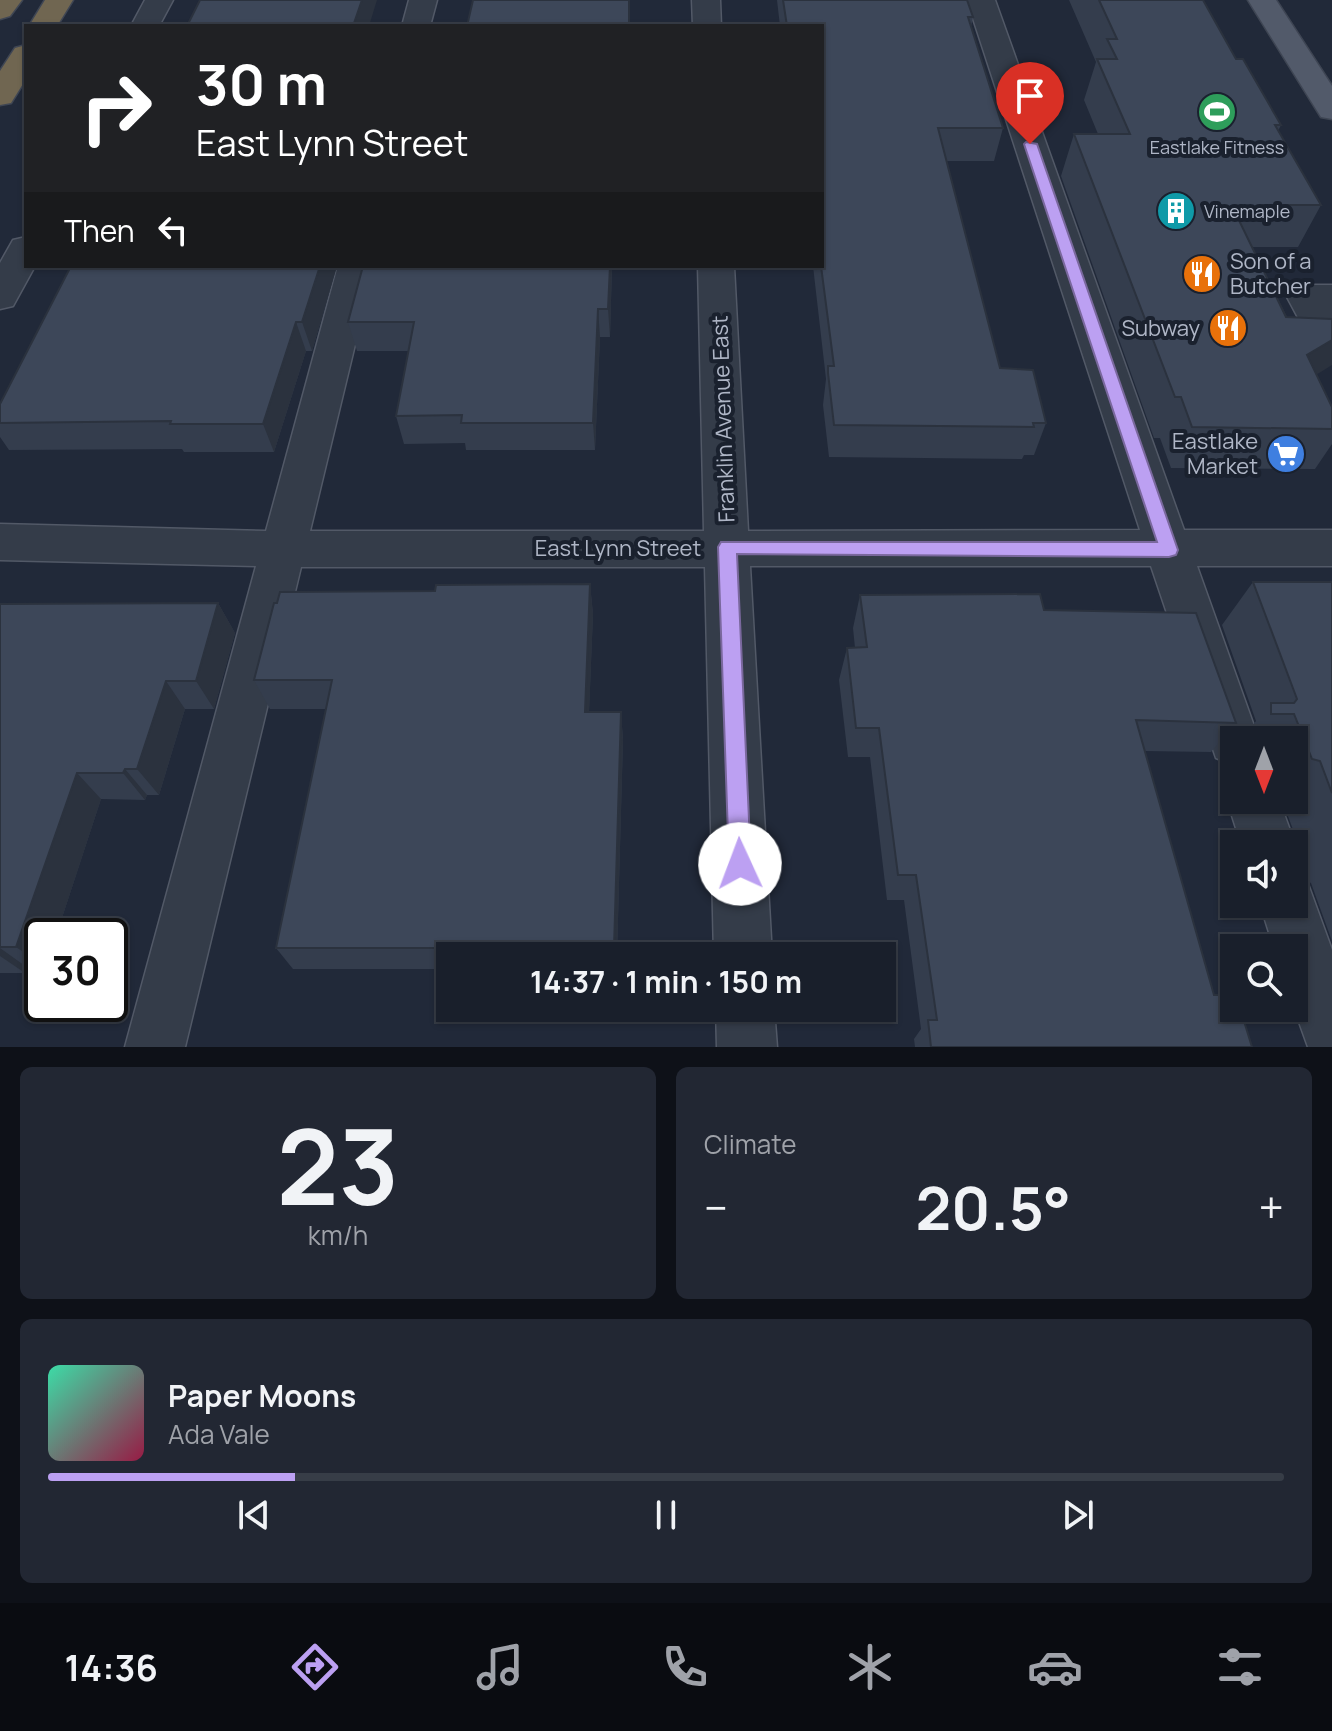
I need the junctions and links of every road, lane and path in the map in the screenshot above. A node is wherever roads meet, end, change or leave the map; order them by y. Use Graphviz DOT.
graph roads {
  1 [pos="8,0"];
  2 [pos="59,0"];
  3 [pos="159,0"];
  4 [pos="423,0"];
  5 [pos="706,0"];
  6 [pos="981,0"];
  7 [pos="1262,0"];
  8 [pos="0,10"];
  9 [pos="44,24"];
  10 [pos="146,24"];
  11 [pos="417,24"];
  12 [pos="707,24"];
  13 [pos="24,57"];
  14 [pos="0,96"];
  15 [pos="1332,110"];
  16 [pos="24,252"];
  17 [pos="355,268"];
  18 [pos="716,268"];
  19 [pos="0,297"];
  20 [pos="1332,297"];
  21 [pos="1332,346"];
  22 [pos="0,542"];
  23 [pos="728,547"];
  24 [pos="1332,548"];
  25 [pos="285,549"];
  26 [pos="1169,550"];
  27 [pos="1229,726"];
  28 [pos="1293,918"];
  29 [pos="742,942"];
  30 [pos="746,1022"];
  31 [pos="1332,1034"];
  32 [pos="155,1047"];
  33 [pos="747,1047"];
  1 -- 8 [label="highway"];
  2 -- 9 [label="highway"];
  3 -- 10 [label="street"];
  4 -- 11 [label="street"];
  5 -- 12 [label="street"];
  6 -- 26 [label="street"];
  7 -- 15 [label="main road"];
  13 -- 14 [label="highway"];
  16 -- 19 [label="street"];
  17 -- 25 [label="street"];
  18 -- 23 [label="street, Franklin Avenue East"];
  20 -- 21 [label="street"];
  22 -- 25 [label="street, East Lynn Street"];
  23 -- 25 [label="street, East Lynn Street"];
  23 -- 26 [label="street, East Lynn Street"];
  23 -- 29 [label="street, Franklin Avenue East"];
  24 -- 26 [label="street, East Lynn Street"];
  25 -- 32 [label="street"];
  26 -- 27 [label="street"];
  28 -- 31 [label="street"];
  30 -- 33 [label="street"];
}
